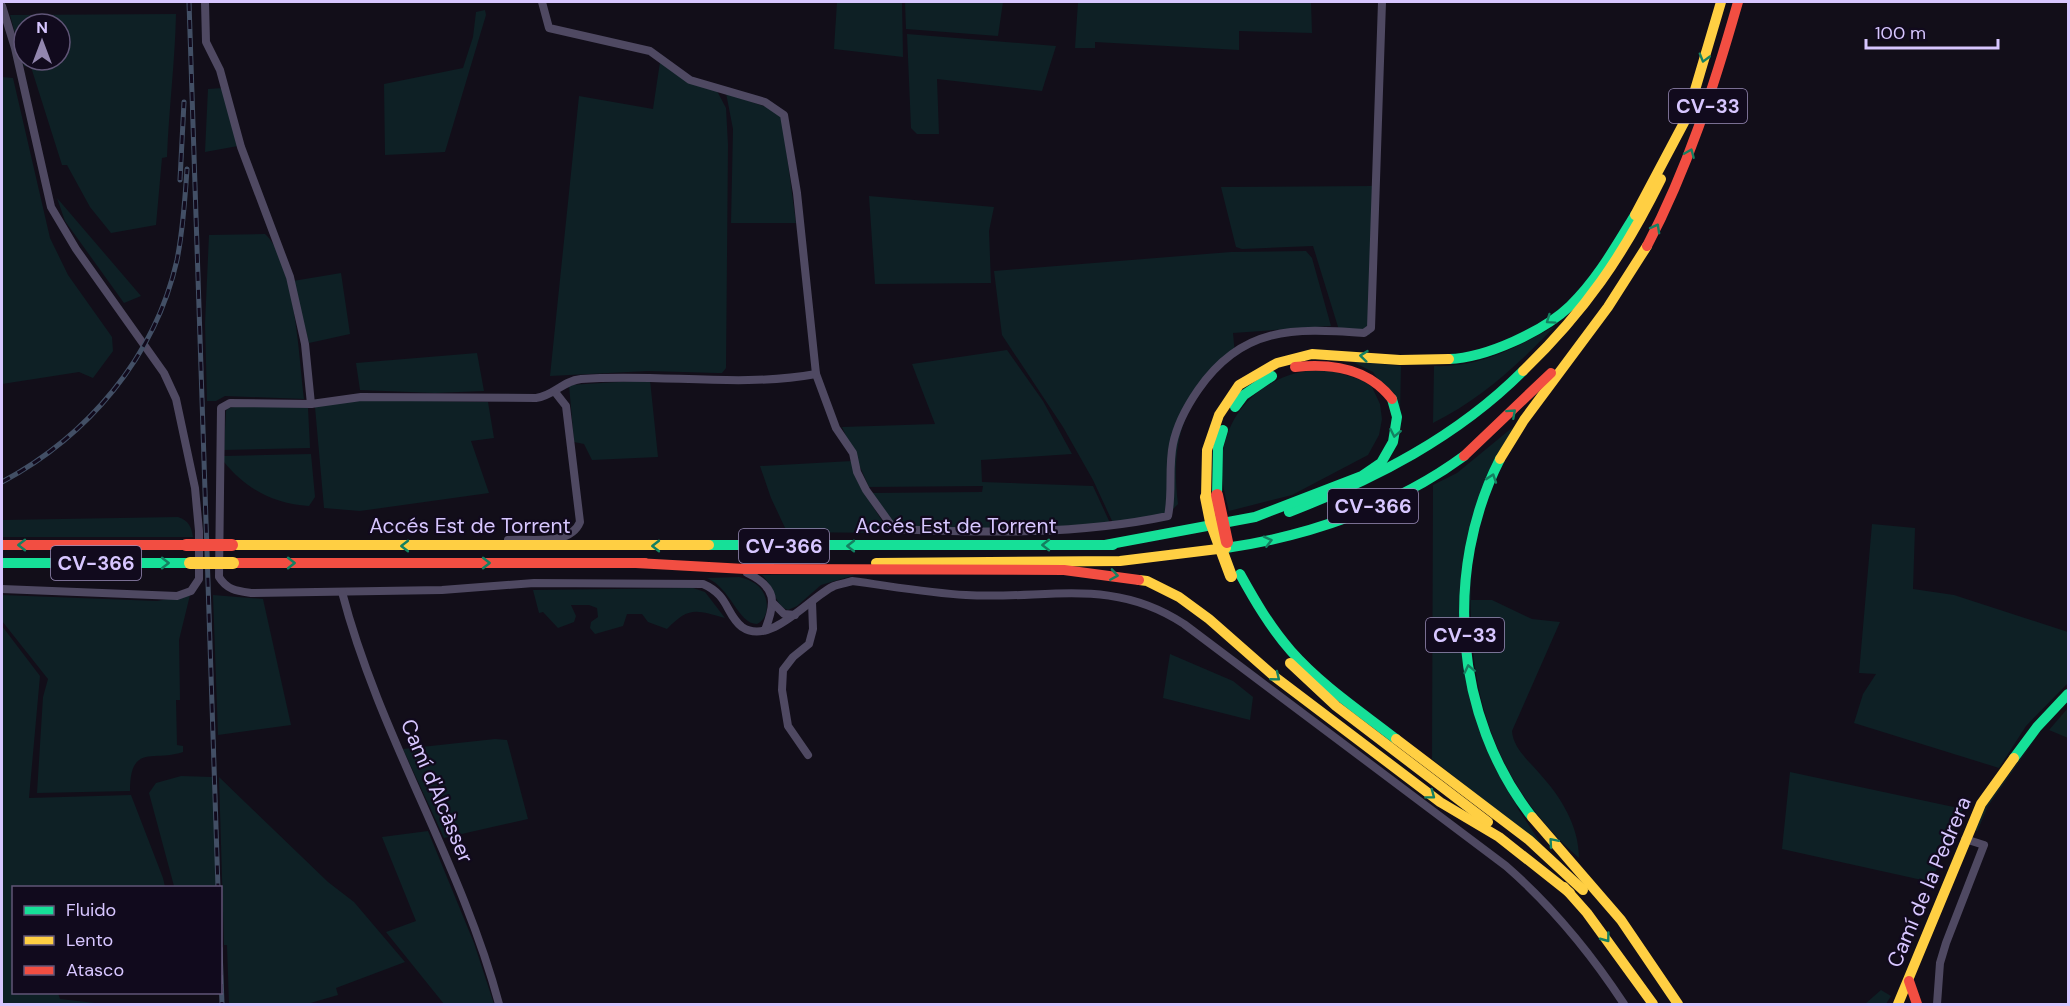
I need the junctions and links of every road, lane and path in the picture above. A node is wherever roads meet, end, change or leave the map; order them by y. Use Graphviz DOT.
graph roads {
  1 [pos="205,2"];
  2 [pos="542,2"];
  3 [pos="1382,2"];
  4 [pos="1721,2"];
  5 [pos="1738,2"];
  6 [pos="2,6"];
  7 [pos="2,11"];
  8 [pos="1687,117"];
  9 [pos="1644,250"];
  10 [pos="816,374"];
  11 [pos="555,392"];
  12 [pos="311,404"];
  13 [pos="1211,496"];
  14 [pos="2,545"];
  15 [pos="1105,545"];
  16 [pos="464,546"];
  17 [pos="2,563"];
  18 [pos="636,563"];
  19 [pos="737,568"];
  20 [pos="1236,575"];
  21 [pos="2,589"];
  22 [pos="342,592"];
  23 [pos="812,602"];
  24 [pos="774,604"];
  25 [pos="795,615"];
  26 [pos="765,630"];
  27 [pos="2068,694"];
  28 [pos="808,755"];
  29 [pos="1965,839"];
  30 [pos="1570,893"];
  31 [pos="1909,981"];
  32 [pos="499,1005"];
  33 [pos="1624,1005"];
  34 [pos="1653,1005"];
  35 [pos="1676,1005"];
  36 [pos="1898,1005"];
  37 [pos="1917,1005"];
  38 [pos="1937,1005"];
  1 -- 12 [label="street"];
  2 -- 10 [label="street"];
  3 -- 10 [label="street"];
  4 -- 8 [label="main road, CV-33, one-way"];
  9 -- 5 [label="main road, CV-33, one-way"];
  6 -- 7 [label="street"];
  7 -- 21 [label="street"];
  8 -- 13 [label="main road, CV-33, one-way"];
  8 -- 15 [label="main road, Accés Est de Torrent / CV-366"];
  18 -- 9 [label="main road, Accés Est de Torrent / CV-366, one-way"];
  35 -- 9 [label="main road, CV-33, one-way"];
  10 -- 11 [label="street"];
  11 -- 12 [label="street"];
  11 -- 16 [label="street"];
  12 -- 22 [label="street"];
  13 -- 15 [label="main road, one-way"];
  13 -- 20 [label="main road, CV-33, bridge"];
  16 -- 14 [label="main road, Accés Est de Torrent / CV-366, one-way, bridge"];
  15 -- 16 [label="main road, Accés Est de Torrent / CV-366, one-way"];
  17 -- 18 [label="main road, Accés Est de Torrent / CV-366, one-way, bridge"];
  18 -- 19 [label="main road"];
  19 -- 24 [label="street"];
  19 -- 30 [label="main road, one-way"];
  20 -- 30 [label="main road, CV-33"];
  20 -- 35 [label="main road"];
  22 -- 26 [label="street"];
  22 -- 32 [label="street, Camí d'Alcàsser"];
  23 -- 25 [label="street"];
  23 -- 28 [label="street"];
  23 -- 33 [label="street"];
  24 -- 25 [label="street"];
  24 -- 26 [label="street"];
  25 -- 26 [label="street"];
  27 -- 29 [label="main road, Camí de la Pedrera"];
  29 -- 31 [label="main road, Camí de la Pedrera"];
  29 -- 38 [label="street"];
  30 -- 34 [label="main road, CV-33, one-way"];
  31 -- 36 [label="main road, Camí de la Pedrera"];
  31 -- 37 [label="main road"];
}
